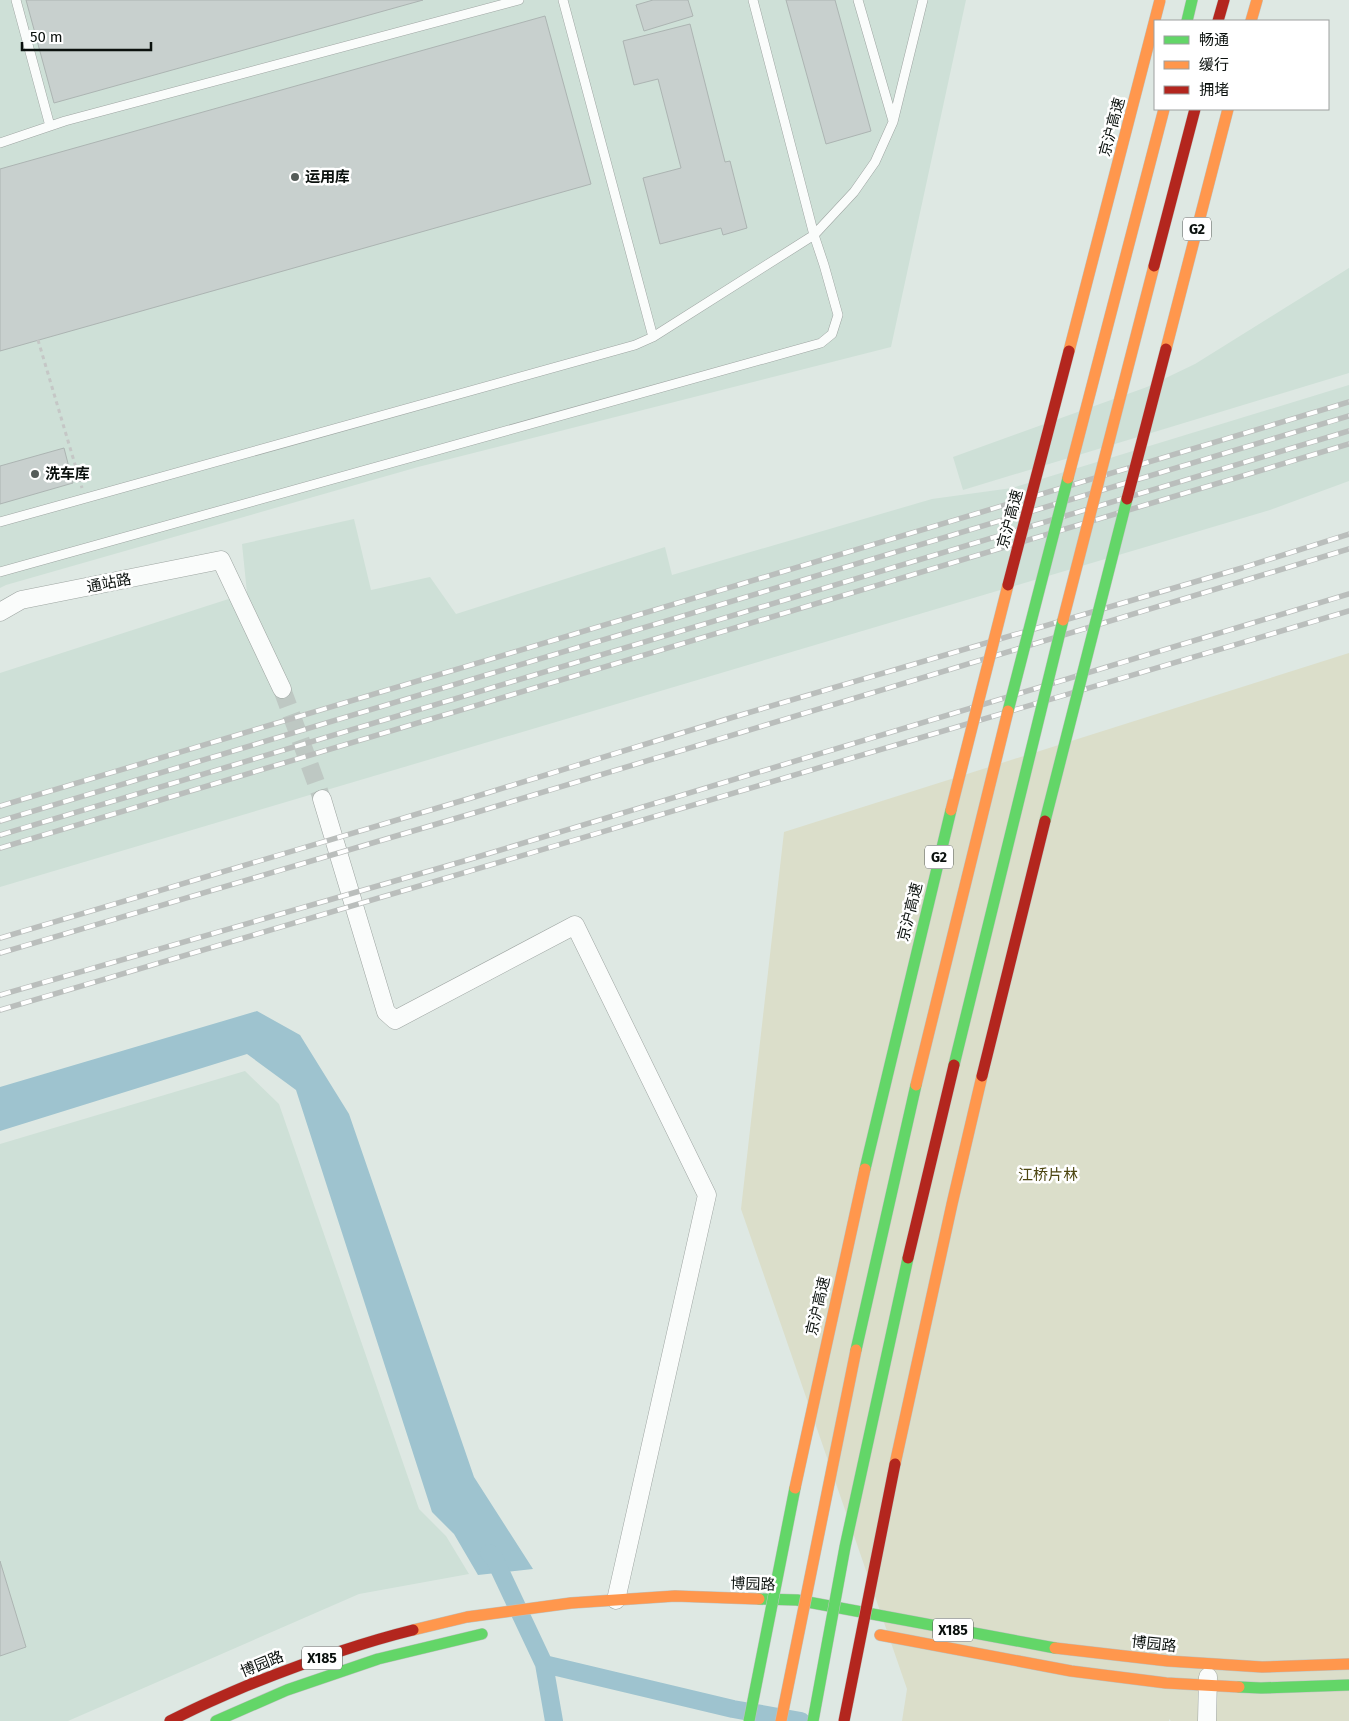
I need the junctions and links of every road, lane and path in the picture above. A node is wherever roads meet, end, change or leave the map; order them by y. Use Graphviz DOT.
graph roads {
  1 [pos="16,0"];
  2 [pos="520,0"];
  3 [pos="563,0"];
  4 [pos="753,0"];
  5 [pos="858,0"];
  6 [pos="923,0"];
  7 [pos="1160,0"];
  8 [pos="1192,0"];
  9 [pos="1224,0"];
  10 [pos="1257,0"];
  11 [pos="1155,20"];
  12 [pos="1187,20"];
  13 [pos="1218,20"];
  14 [pos="1251,20"];
  15 [pos="1154,23"];
  16 [pos="1164,110"];
  17 [pos="1195,110"];
  18 [pos="1228,110"];
  19 [pos="893,122"];
  20 [pos="50,126"];
  21 [pos="0,143"];
  22 [pos="814,235"];
  23 [pos="653,337"];
  24 [pos="38,340"];
  25 [pos="86,498"];
  26 [pos="0,522"];
  27 [pos="0,572"];
  28 [pos="0,612"];
  29 [pos="282,689"];
  30 [pos="322,799"];
  31 [pos="616,1600"];
  32 [pos="754,1616"];
  33 [pos="490,1633"];
  34 [pos="1208,1664"];
  35 [pos="1349,1664"];
  36 [pos="1208,1685"];
  37 [pos="1349,1685"];
  38 [pos="170,1721"];
  39 [pos="216,1721"];
  40 [pos="749,1721"];
  41 [pos="781,1721"];
  42 [pos="812,1721"];
  43 [pos="844,1721"];
  44 [pos="1207,1721"];
  1 -- 20 [label="lane"];
  2 -- 20 [label="lane"];
  3 -- 23 [label="lane"];
  4 -- 22 [label="lane"];
  5 -- 19 [label="lane"];
  6 -- 19 [label="lane"];
  7 -- 11 [label="main road, 京沪高速 / G2, bridge"];
  8 -- 12 [label="main road"];
  9 -- 13 [label="main road"];
  10 -- 14 [label="main road"];
  15 -- 40 [label="main road, 京沪高速 / G2, bridge"];
  16 -- 41 [label="main road, G2, bridge"];
  17 -- 42 [label="main road, G2, bridge"];
  18 -- 43 [label="main road, G2, bridge"];
  19 -- 22 [label="lane"];
  20 -- 21 [label="lane"];
  22 -- 23 [label="lane"];
  22 -- 27 [label="lane"];
  23 -- 25 [label="lane"];
  24 -- 25 [label="path"];
  25 -- 26 [label="lane"];
  28 -- 29 [label="street, 通站路"];
  30 -- 31 [label="street"];
  31 -- 34 [label="main road, 博园路 / X185"];
  31 -- 38 [label="main road, 博园路 / X185"];
  32 -- 36 [label="main road, X185"];
  33 -- 39 [label="main road, X185"];
  34 -- 35 [label="main road, 博园路 / X185"];
  34 -- 36 [label="street"];
  36 -- 37 [label="main road, X185"];
  36 -- 44 [label="street"];
}
